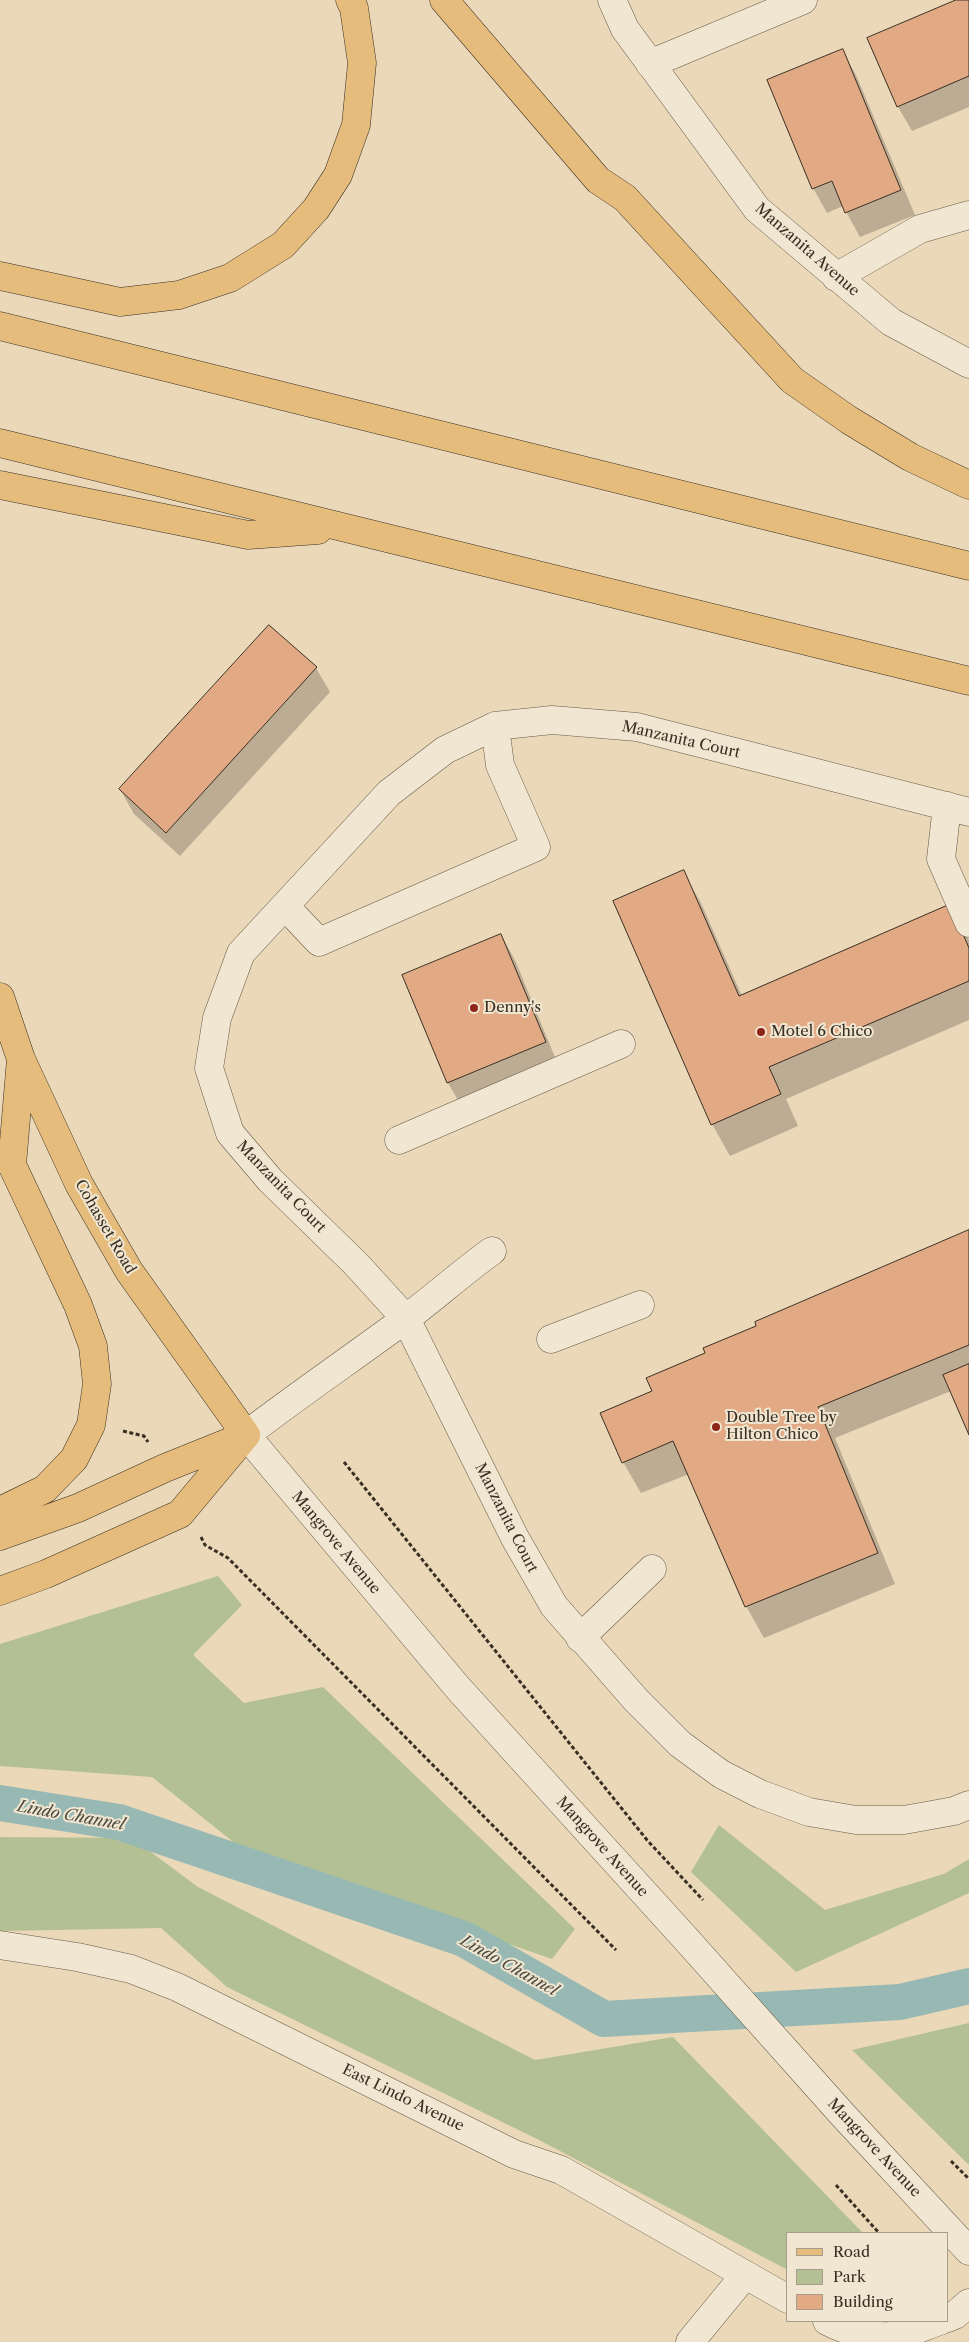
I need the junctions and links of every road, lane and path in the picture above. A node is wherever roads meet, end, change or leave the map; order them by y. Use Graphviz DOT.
graph roads {
  1 [pos="350,0"];
  2 [pos="444,0"];
  3 [pos="466,0"];
  4 [pos="612,0"];
  5 [pos="803,0"];
  6 [pos="650,64"];
  7 [pos="625,198"];
  8 [pos="969,215"];
  9 [pos="0,276"];
  10 [pos="836,277"];
  11 [pos="0,326"];
  12 [pos="969,364"];
  13 [pos="0,443"];
  14 [pos="0,485"];
  15 [pos="969,485"];
  16 [pos="345,529"];
  17 [pos="969,566"];
  18 [pos="969,681"];
  19 [pos="495,726"];
  20 [pos="958,809"];
  21 [pos="286,906"];
  22 [pos="969,923"];
  23 [pos="0,997"];
  24 [pos="621,1044"];
  25 [pos="21,1059"];
  26 [pos="398,1140"];
  27 [pos="492,1251"];
  28 [pos="640,1305"];
  29 [pos="406,1319"];
  30 [pos="551,1340"];
  31 [pos="246,1435"];
  32 [pos="344,1462"];
  33 [pos="0,1511"];
  34 [pos="0,1536"];
  35 [pos="205,1545"];
  36 [pos="652,1569"];
  37 [pos="0,1591"];
  38 [pos="580,1638"];
  39 [pos="969,1805"];
  40 [pos="703,1900"];
  41 [pos="0,1945"];
  42 [pos="616,1950"];
  43 [pos="951,2162"];
  44 [pos="969,2179"];
  45 [pos="836,2185"];
  46 [pos="878,2232"];
  47 [pos="969,2250"];
  48 [pos="745,2275"];
  49 [pos="786,2298"];
  50 [pos="969,2303"];
  51 [pos="949,2318"];
  52 [pos="830,2322"];
  53 [pos="937,2322"];
  54 [pos="690,2342"];
  1 -- 9 [label="main road"];
  2 -- 7 [label="main road"];
  3 -- 7 [label="main road"];
  4 -- 6 [label="street, Manzanita Avenue"];
  5 -- 6 [label="street"];
  6 -- 10 [label="street, Manzanita Avenue"];
  7 -- 15 [label="main road"];
  8 -- 10 [label="street"];
  10 -- 12 [label="street, Manzanita Avenue"];
  11 -- 17 [label="main road"];
  13 -- 16 [label="main road"];
  14 -- 16 [label="main road"];
  16 -- 18 [label="main road"];
  19 -- 20 [label="street, Manzanita Court"];
  19 -- 21 [label="street, Manzanita Court"];
  19 -- 21 [label="street"];
  20 -- 22 [label="street"];
  21 -- 29 [label="street, Manzanita Court"];
  23 -- 25 [label="main road, Cohasset Road"];
  24 -- 26 [label="street"];
  25 -- 31 [label="main road, Cohasset Road"];
  25 -- 33 [label="main road"];
  27 -- 29 [label="street"];
  28 -- 30 [label="street"];
  29 -- 31 [label="street"];
  29 -- 38 [label="street, Manzanita Court"];
  31 -- 34 [label="main road"];
  31 -- 37 [label="main road"];
  31 -- 47 [label="street, Mangrove Avenue"];
  32 -- 40 [label="path"];
  35 -- 42 [label="path"];
  36 -- 38 [label="street"];
  38 -- 39 [label="street, Manzanita Court"];
  41 -- 48 [label="street, East Lindo Avenue"];
  43 -- 44 [label="path"];
  45 -- 46 [label="path"];
  48 -- 49 [label="street, East Lindo Avenue"];
  48 -- 54 [label="street"];
  50 -- 51 [label="street"];
  52 -- 53 [label="street"];
}
